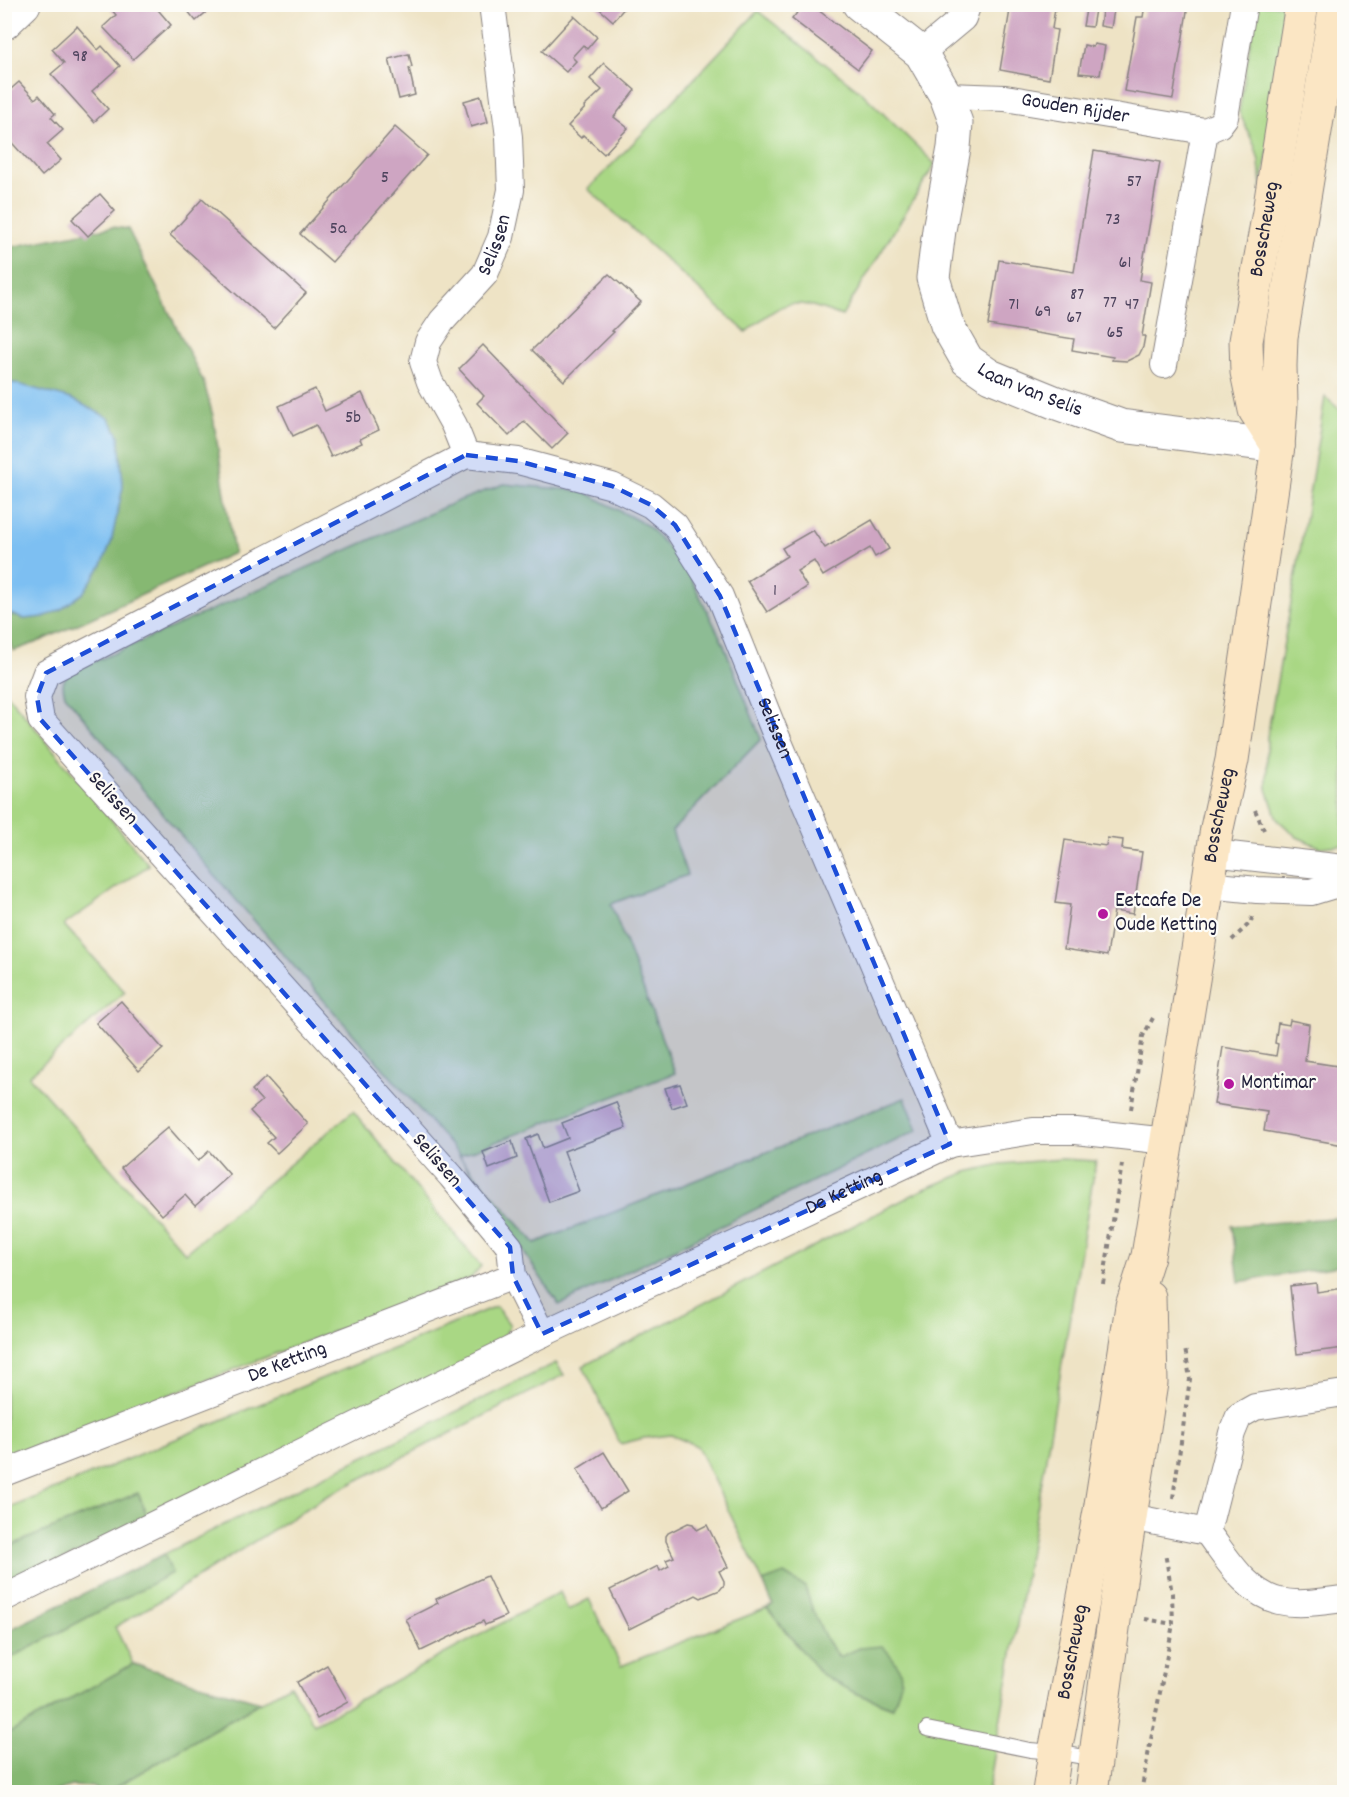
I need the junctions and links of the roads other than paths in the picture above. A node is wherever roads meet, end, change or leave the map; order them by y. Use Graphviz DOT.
graph roads {
  1 [pos="24,4"];
  2 [pos="492,4"];
  3 [pos="859,4"];
  4 [pos="968,4"];
  5 [pos="1244,4"];
  6 [pos="1302,4"];
  7 [pos="1336,4"];
  8 [pos="4,22"];
  9 [pos="921,53"];
  10 [pos="946,96"];
  11 [pos="1205,131"];
  12 [pos="1164,365"];
  13 [pos="1278,446"];
  14 [pos="466,455"];
  15 [pos="1213,853"];
  16 [pos="1344,868"];
  17 [pos="1344,882"];
  18 [pos="1208,885"];
  19 [pos="1167,1141"];
  20 [pos="950,1144"];
  21 [pos="513,1276"];
  22 [pos="542,1334"];
  23 [pos="1344,1393"];
  24 [pos="4,1473"];
  25 [pos="1116,1513"];
  26 [pos="1207,1532"];
  27 [pos="4,1598"];
  28 [pos="1344,1599"];
  29 [pos="927,1729"];
  30 [pos="1055,1752"];
  31 [pos="1096,1759"];
  32 [pos="1049,1792"];
  33 [pos="1091,1792"];
  1 -- 8 [label="street"];
  2 -- 14 [label="street, Selissen"];
  3 -- 9 [label="street, Laan van Selis"];
  4 -- 9 [label="street"];
  5 -- 11 [label="street"];
  6 -- 13 [label="main road, Bosscheweg"];
  7 -- 13 [label="main road, Bosscheweg"];
  9 -- 10 [label="street, Laan van Selis"];
  10 -- 11 [label="street, Gouden Rijder"];
  10 -- 13 [label="street, Laan van Selis"];
  11 -- 12 [label="street"];
  13 -- 15 [label="main road, Bosscheweg"];
  14 -- 20 [label="street, Selissen"];
  14 -- 21 [label="street, Selissen"];
  15 -- 16 [label="street"];
  15 -- 18 [label="main road, Bosscheweg"];
  17 -- 18 [label="street"];
  18 -- 19 [label="main road, Bosscheweg"];
  19 -- 20 [label="street, De Ketting"];
  19 -- 25 [label="main road, Bosscheweg"];
  20 -- 22 [label="street, De Ketting"];
  21 -- 22 [label="street"];
  21 -- 24 [label="street, De Ketting"];
  22 -- 27 [label="street, De Ketting"];
  23 -- 26 [label="street"];
  25 -- 26 [label="street"];
  25 -- 30 [label="main road, Bosscheweg"];
  25 -- 31 [label="main road, Bosscheweg"];
  26 -- 28 [label="street"];
  29 -- 30 [label="lane"];
  30 -- 31 [label="lane"];
  30 -- 32 [label="main road, Bosscheweg"];
  31 -- 33 [label="main road, Bosscheweg"];
}
